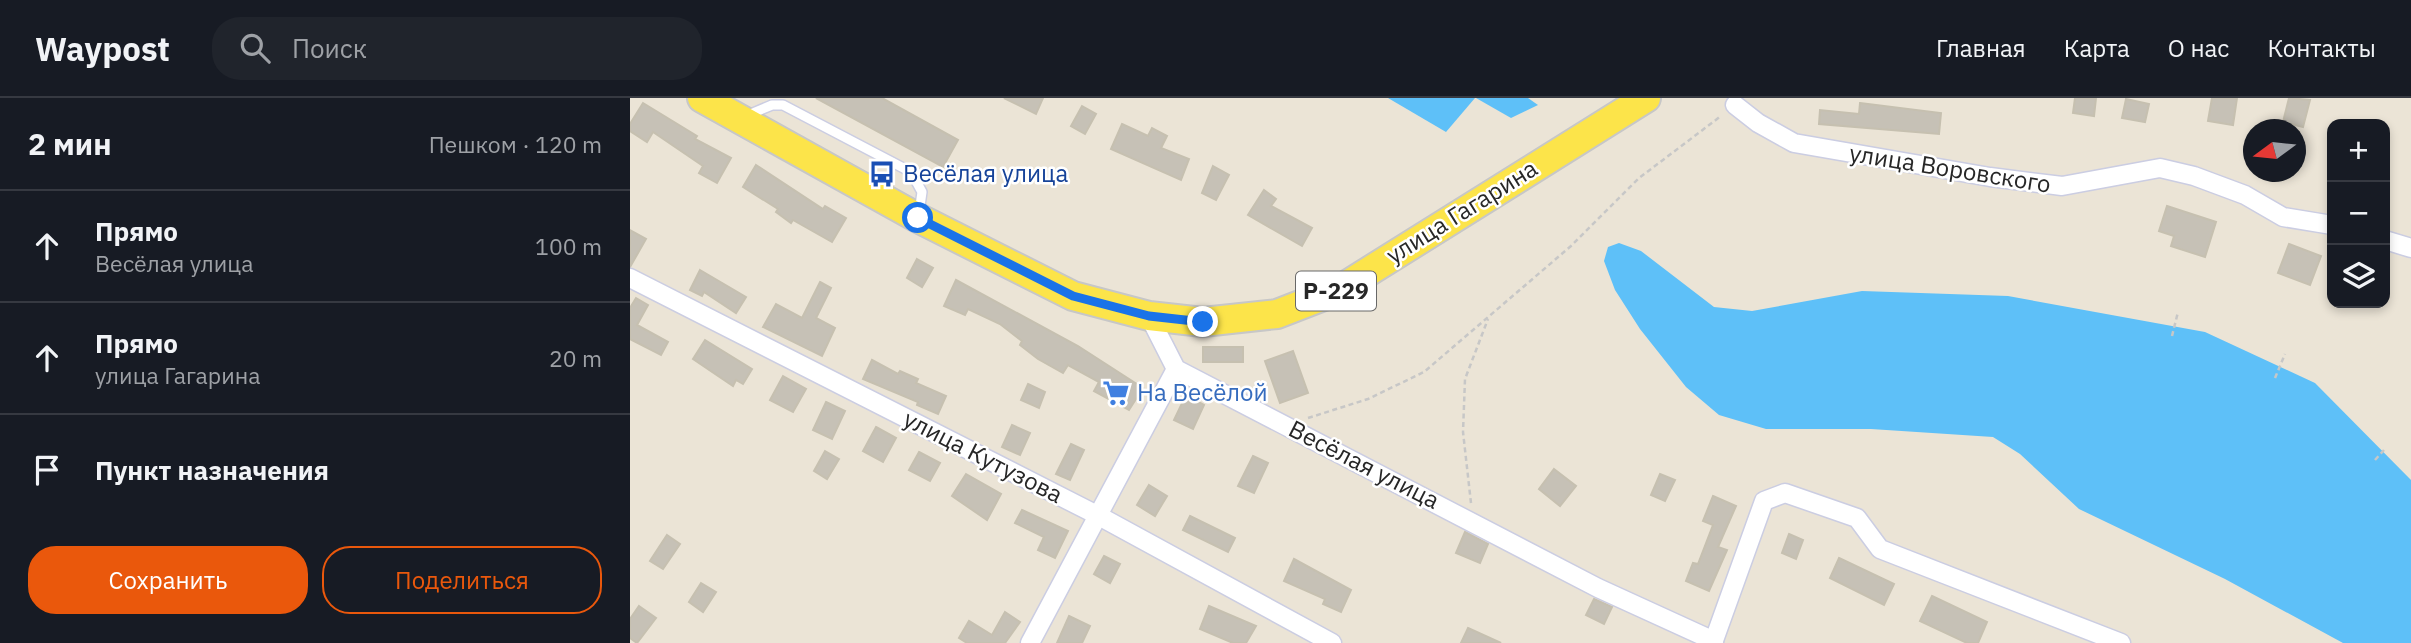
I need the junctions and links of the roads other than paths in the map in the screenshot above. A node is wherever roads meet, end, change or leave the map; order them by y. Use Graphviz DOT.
graph roads {
  1 [pos="702,98"];
  2 [pos="1646,98"];
  3 [pos="1735,105"];
  4 [pos="2327,224"];
  5 [pos="2390,242"];
  6 [pos="2411,248"];
  7 [pos="630,278"];
  8 [pos="1149,316"];
  9 [pos="1175,369"];
  10 [pos="1099,516"];
  11 [pos="1714,642"];
  12 [pos="1030,643"];
  13 [pos="1332,643"];
  14 [pos="2121,643"];
  1 -- 8 [label="main road, Р-229"];
  2 -- 8 [label="main road, улица Гагарина / Р-229"];
  3 -- 4 [label="street, улица Воровского"];
  5 -- 6 [label="street"];
  7 -- 10 [label="street, улица Кутузова"];
  8 -- 9 [label="street"];
  9 -- 10 [label="street"];
  9 -- 11 [label="street, Весёлая улица"];
  10 -- 12 [label="street"];
  10 -- 13 [label="street, улица Кутузова"];
  11 -- 14 [label="street"];
}
